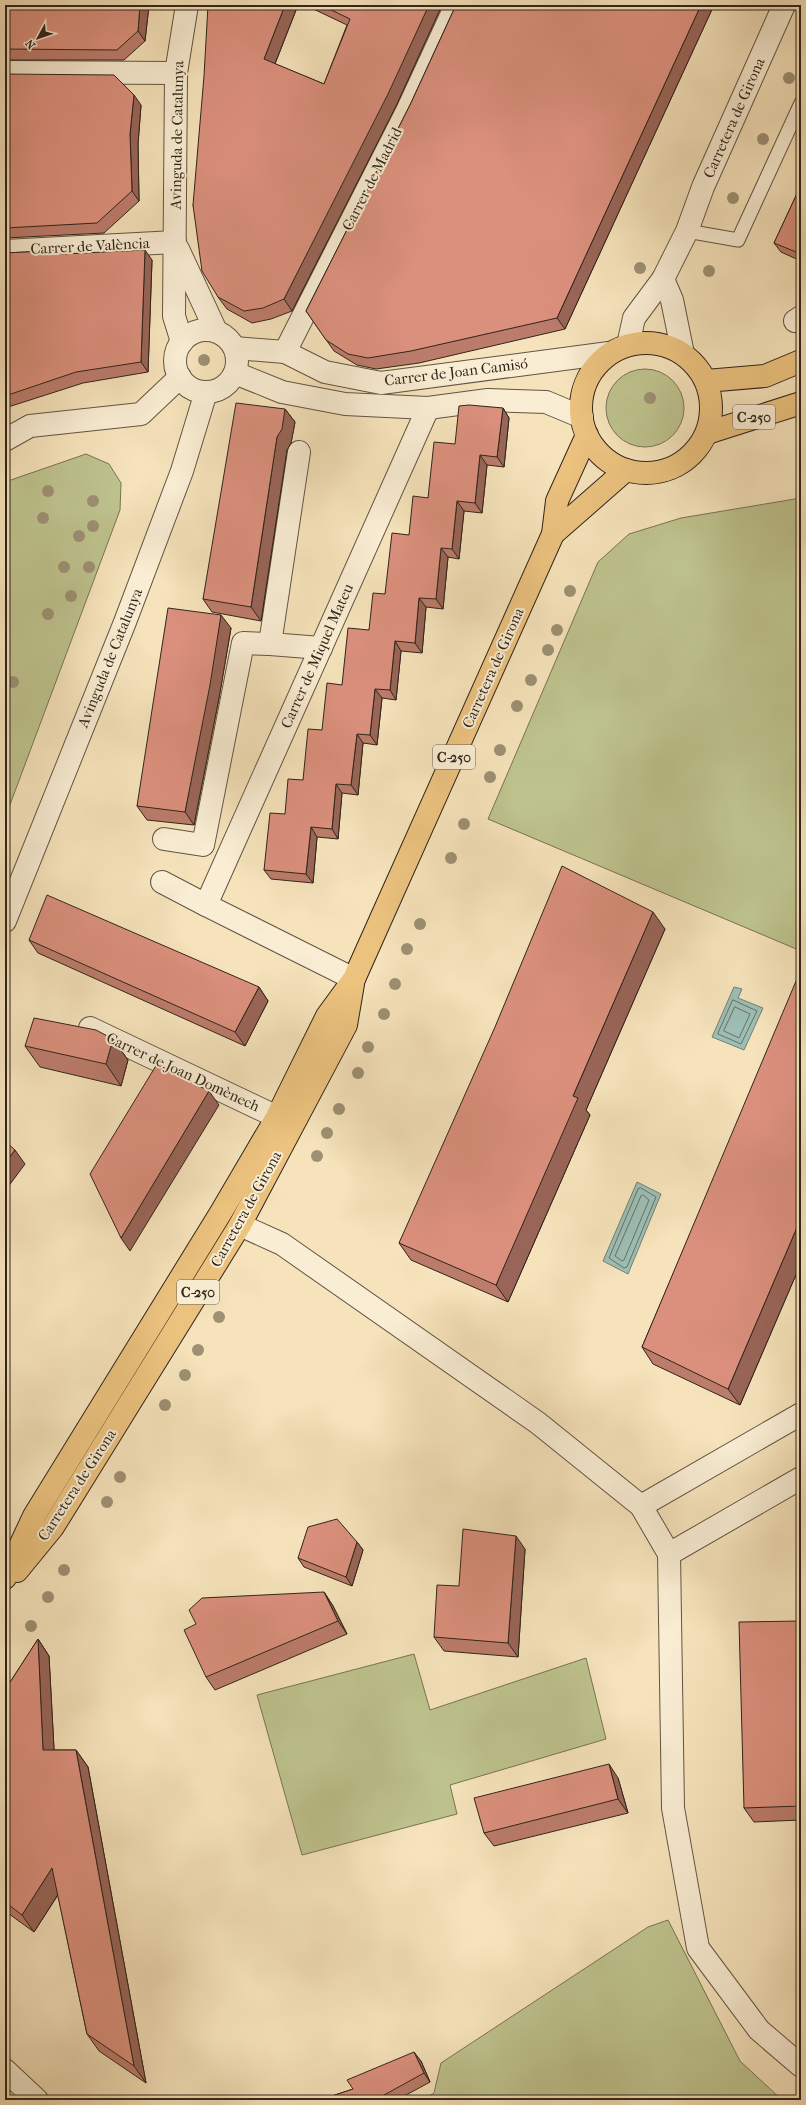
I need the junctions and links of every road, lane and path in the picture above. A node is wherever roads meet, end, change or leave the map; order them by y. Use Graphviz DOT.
graph roads {
  1 [pos="187,5"];
  2 [pos="456,5"];
  3 [pos="784,5"];
  4 [pos="5,72"];
  5 [pos="176,74"];
  6 [pos="801,102"];
  7 [pos="687,231"];
  8 [pos="175,242"];
  9 [pos="5,250"];
  10 [pos="663,278"];
  11 [pos="216,332"];
  12 [pos="182,342"];
  13 [pos="235,348"];
  14 [pos="618,349"];
  15 [pos="285,352"];
  16 [pos="683,354"];
  17 [pos="801,361"];
  18 [pos="235,373"];
  19 [pos="180,377"];
  20 [pos="706,381"];
  21 [pos="206,392"];
  22 [pos="801,403"];
  23 [pos="428,408"];
  24 [pos="584,426"];
  25 [pos="707,433"];
  26 [pos="5,440"];
  27 [pos="299,452"];
  28 [pos="626,470"];
  29 [pos="553,534"];
  30 [pos="270,644"];
  31 [pos="321,648"];
  32 [pos="164,839"];
  33 [pos="162,882"];
  34 [pos="206,905"];
  35 [pos="5,922"];
  36 [pos="354,979"];
  37 [pos="90,1028"];
  38 [pos="277,1117"];
  39 [pos="240,1225"];
  40 [pos="801,1414"];
  41 [pos="801,1478"];
  42 [pos="641,1506"];
  43 [pos="669,1554"];
  44 [pos="5,1578"];
  45 [pos="5,1587"];
  46 [pos="801,2066"];
  47 [pos="5,2070"];
  48 [pos="37,2100"];
  1 -- 5 [label="street, Avinguda de Catalunya"];
  2 -- 15 [label="street, Carrer de Madrid"];
  3 -- 7 [label="street, Carretera de Girona"];
  4 -- 5 [label="street"];
  5 -- 8 [label="street, Avinguda de Catalunya"];
  6 -- 7 [label="lane"];
  7 -- 10 [label="street, Carretera de Girona"];
  8 -- 9 [label="street, Carrer de València"];
  8 -- 11 [label="street, Avinguda de Catalunya"];
  8 -- 12 [label="street, Avinguda de Catalunya"];
  10 -- 14 [label="street, Carretera de Girona"];
  10 -- 16 [label="street"];
  11 -- 12 [label="street"];
  11 -- 13 [label="street"];
  12 -- 19 [label="street"];
  13 -- 15 [label="street, Carrer de Joan Camisó"];
  13 -- 18 [label="street"];
  14 -- 15 [label="street, Carrer de Joan Camisó"];
  14 -- 16 [label="main road, C-250"];
  14 -- 24 [label="main road"];
  16 -- 20 [label="main road, C-250"];
  17 -- 20 [label="main road"];
  18 -- 21 [label="street"];
  18 -- 23 [label="street, Carrer de Joan Camisó"];
  19 -- 21 [label="street"];
  19 -- 26 [label="street"];
  20 -- 25 [label="main road, C-250"];
  21 -- 35 [label="street, Avinguda de Catalunya"];
  22 -- 25 [label="main road, C-250"];
  23 -- 24 [label="street, Carrer de Joan Camisó"];
  23 -- 31 [label="street, Carrer de Miquel Mateu"];
  24 -- 28 [label="main road, C-250"];
  24 -- 29 [label="main road"];
  25 -- 28 [label="main road, C-250"];
  27 -- 30 [label="street"];
  28 -- 29 [label="main road, Carretera de Girona / C-250"];
  29 -- 36 [label="main road, Carretera de Girona / C-250"];
  30 -- 31 [label="street"];
  30 -- 32 [label="street"];
  31 -- 34 [label="street, Carrer de Miquel Mateu"];
  33 -- 34 [label="street"];
  34 -- 36 [label="street"];
  36 -- 38 [label="main road, Carretera de Girona / C-250"];
  36 -- 39 [label="main road, Carretera de Girona / C-250"];
  37 -- 38 [label="street, Carrer de Joan Domènech"];
  38 -- 44 [label="main road, Carretera de Girona / C-250"];
  39 -- 42 [label="street"];
  39 -- 45 [label="main road, Carretera de Girona / C-250"];
  40 -- 42 [label="street"];
  41 -- 43 [label="street"];
  42 -- 43 [label="street"];
  43 -- 46 [label="street"];
  47 -- 48 [label="street"];
}
